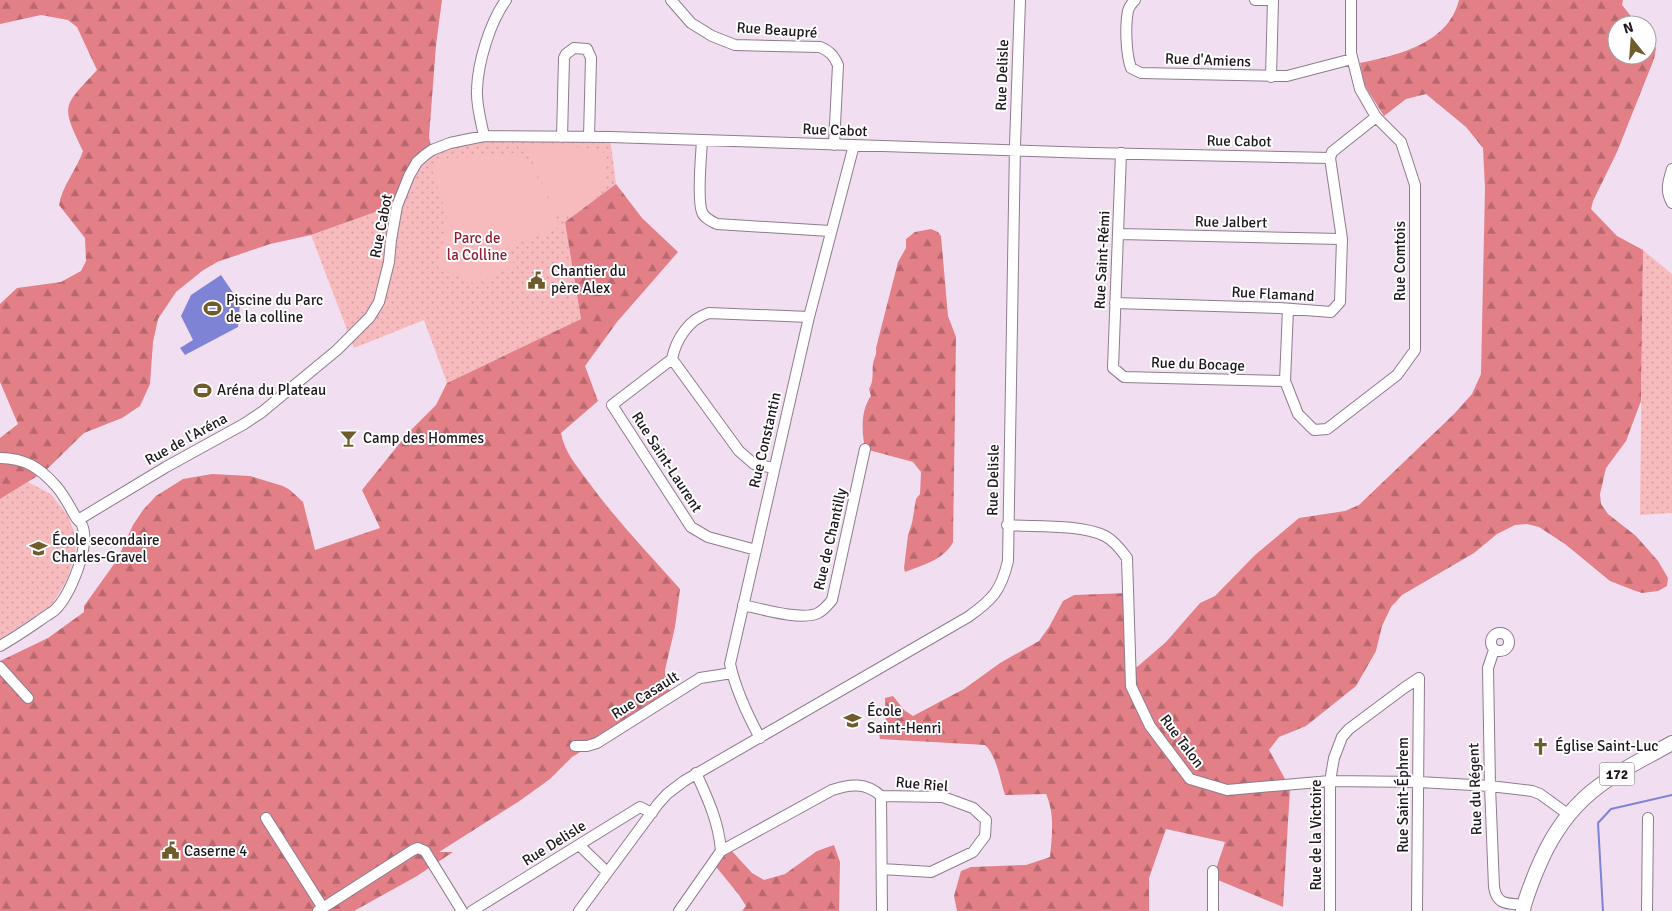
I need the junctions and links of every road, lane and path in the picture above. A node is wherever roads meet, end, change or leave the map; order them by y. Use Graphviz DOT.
graph roads {
  1 [pos="506,0"];
  2 [pos="671,0"];
  3 [pos="1020,0"];
  4 [pos="1135,0"];
  5 [pos="1255,0"];
  6 [pos="1273,0"];
  7 [pos="1351,0"];
  8 [pos="1352,59"];
  9 [pos="1271,77"];
  10 [pos="1376,117"];
  11 [pos="484,136"];
  12 [pos="562,137"];
  13 [pos="589,137"];
  14 [pos="702,141"];
  15 [pos="834,144"];
  16 [pos="854,145"];
  17 [pos="1015,150"];
  18 [pos="1121,153"];
  19 [pos="1330,158"];
  20 [pos="1672,169"];
  21 [pos="1672,203"];
  22 [pos="830,231"];
  23 [pos="1119,234"];
  24 [pos="1342,239"];
  25 [pos="382,290"];
  26 [pos="1115,302"];
  27 [pos="1288,309"];
  28 [pos="809,317"];
  29 [pos="672,359"];
  30 [pos="1113,368"];
  31 [pos="1286,381"];
  32 [pos="865,450"];
  33 [pos="0,458"];
  34 [pos="774,468"];
  35 [pos="78,520"];
  36 [pos="1007,525"];
  37 [pos="756,550"];
  38 [pos="743,605"];
  39 [pos="0,646"];
  40 [pos="1494,650"];
  41 [pos="0,667"];
  42 [pos="732,673"];
  43 [pos="1418,678"];
  44 [pos="28,698"];
  45 [pos="760,738"];
  46 [pos="1672,743"];
  47 [pos="575,746"];
  48 [pos="696,773"];
  49 [pos="1330,781"];
  50 [pos="1419,782"];
  51 [pos="1490,786"];
  52 [pos="881,796"];
  53 [pos="652,813"];
  54 [pos="1568,815"];
  55 [pos="266,818"];
  56 [pos="1648,818"];
  57 [pos="579,845"];
  58 [pos="721,851"];
  59 [pos="882,869"];
  60 [pos="1213,871"];
  61 [pos="607,872"];
  62 [pos="1524,908"];
  63 [pos="321,909"];
  64 [pos="462,911"];
  65 [pos="472,911"];
  66 [pos="579,911"];
  67 [pos="679,911"];
  68 [pos="882,911"];
  69 [pos="1213,911"];
  70 [pos="1330,911"];
  71 [pos="1418,911"];
  72 [pos="1648,911"];
  1 -- 11 [label="street"];
  2 -- 15 [label="street, Rue Beaupré"];
  3 -- 17 [label="street, Rue Delisle"];
  4 -- 9 [label="street, Rue d'Amiens"];
  5 -- 6 [label="street"];
  6 -- 9 [label="street"];
  7 -- 8 [label="street, Rue Comtois"];
  8 -- 9 [label="street, Rue d'Amiens"];
  8 -- 10 [label="street, Rue Comtois"];
  10 -- 19 [label="street"];
  10 -- 31 [label="street, Rue Comtois"];
  11 -- 12 [label="street, Rue Cabot"];
  11 -- 25 [label="street, Rue Cabot"];
  12 -- 13 [label="street, Rue Cabot"];
  12 -- 13 [label="street"];
  13 -- 14 [label="street, Rue Cabot"];
  14 -- 15 [label="street, Rue Cabot"];
  14 -- 22 [label="street"];
  15 -- 16 [label="street, Rue Cabot"];
  16 -- 17 [label="street, Rue Cabot"];
  16 -- 22 [label="street, Rue Constantin"];
  17 -- 18 [label="street, Rue Cabot"];
  17 -- 36 [label="street, Rue Delisle"];
  18 -- 19 [label="street, Rue Cabot"];
  18 -- 23 [label="street, Rue Saint-Rémi"];
  19 -- 24 [label="street, Rue Flamand"];
  20 -- 21 [label="street"];
  22 -- 28 [label="street, Rue Constantin"];
  23 -- 24 [label="street, Rue Jalbert"];
  23 -- 26 [label="street, Rue Saint-Rémi"];
  24 -- 27 [label="street, Rue Flamand"];
  25 -- 35 [label="street, Rue de l'Aréna"];
  26 -- 27 [label="street, Rue Flamand"];
  26 -- 30 [label="street, Rue Saint-Rémi"];
  27 -- 31 [label="street"];
  28 -- 29 [label="street"];
  28 -- 34 [label="street, Rue Constantin"];
  29 -- 34 [label="street"];
  29 -- 37 [label="street, Rue Saint-Laurent"];
  30 -- 31 [label="street, Rue du Bocage"];
  32 -- 38 [label="street, Rue de Chantilly"];
  33 -- 35 [label="street"];
  34 -- 37 [label="street, Rue Constantin"];
  35 -- 39 [label="street"];
  36 -- 45 [label="street, Rue Delisle"];
  36 -- 49 [label="street, Rue Talon"];
  37 -- 38 [label="street, Rue Constantin"];
  38 -- 42 [label="street, Rue Constantin"];
  40 -- 51 [label="street, Rue du Régent"];
  41 -- 44 [label="street"];
  42 -- 45 [label="street, Rue Constantin"];
  42 -- 47 [label="street, Rue Casault"];
  43 -- 49 [label="street, Rue de la Victoire"];
  43 -- 50 [label="street, Rue Saint-Éphrem"];
  45 -- 48 [label="street, Rue Delisle"];
  46 -- 54 [label="main road, 172"];
  48 -- 53 [label="street, Rue Delisle"];
  48 -- 58 [label="street"];
  49 -- 50 [label="street, Rue Talon"];
  49 -- 70 [label="street, Rue de la Victoire"];
  50 -- 51 [label="street, Rue Talon"];
  50 -- 71 [label="street, Rue Saint-Éphrem"];
  51 -- 54 [label="street, Rue Talon"];
  51 -- 62 [label="street, Rue du Régent"];
  52 -- 58 [label="street, Rue Riel"];
  52 -- 59 [label="street"];
  52 -- 59 [label="street, Rue Riel"];
  53 -- 57 [label="street, Rue Delisle"];
  53 -- 61 [label="street, Rue Delisle"];
  54 -- 62 [label="main road, 172"];
  55 -- 63 [label="street"];
  56 -- 72 [label="street"];
  57 -- 61 [label="street"];
  57 -- 65 [label="street, Rue Delisle"];
  58 -- 67 [label="street, Rue Riel"];
  59 -- 68 [label="street"];
  60 -- 69 [label="street"];
  61 -- 66 [label="street, Rue Delisle"];
  63 -- 64 [label="street"];
}
